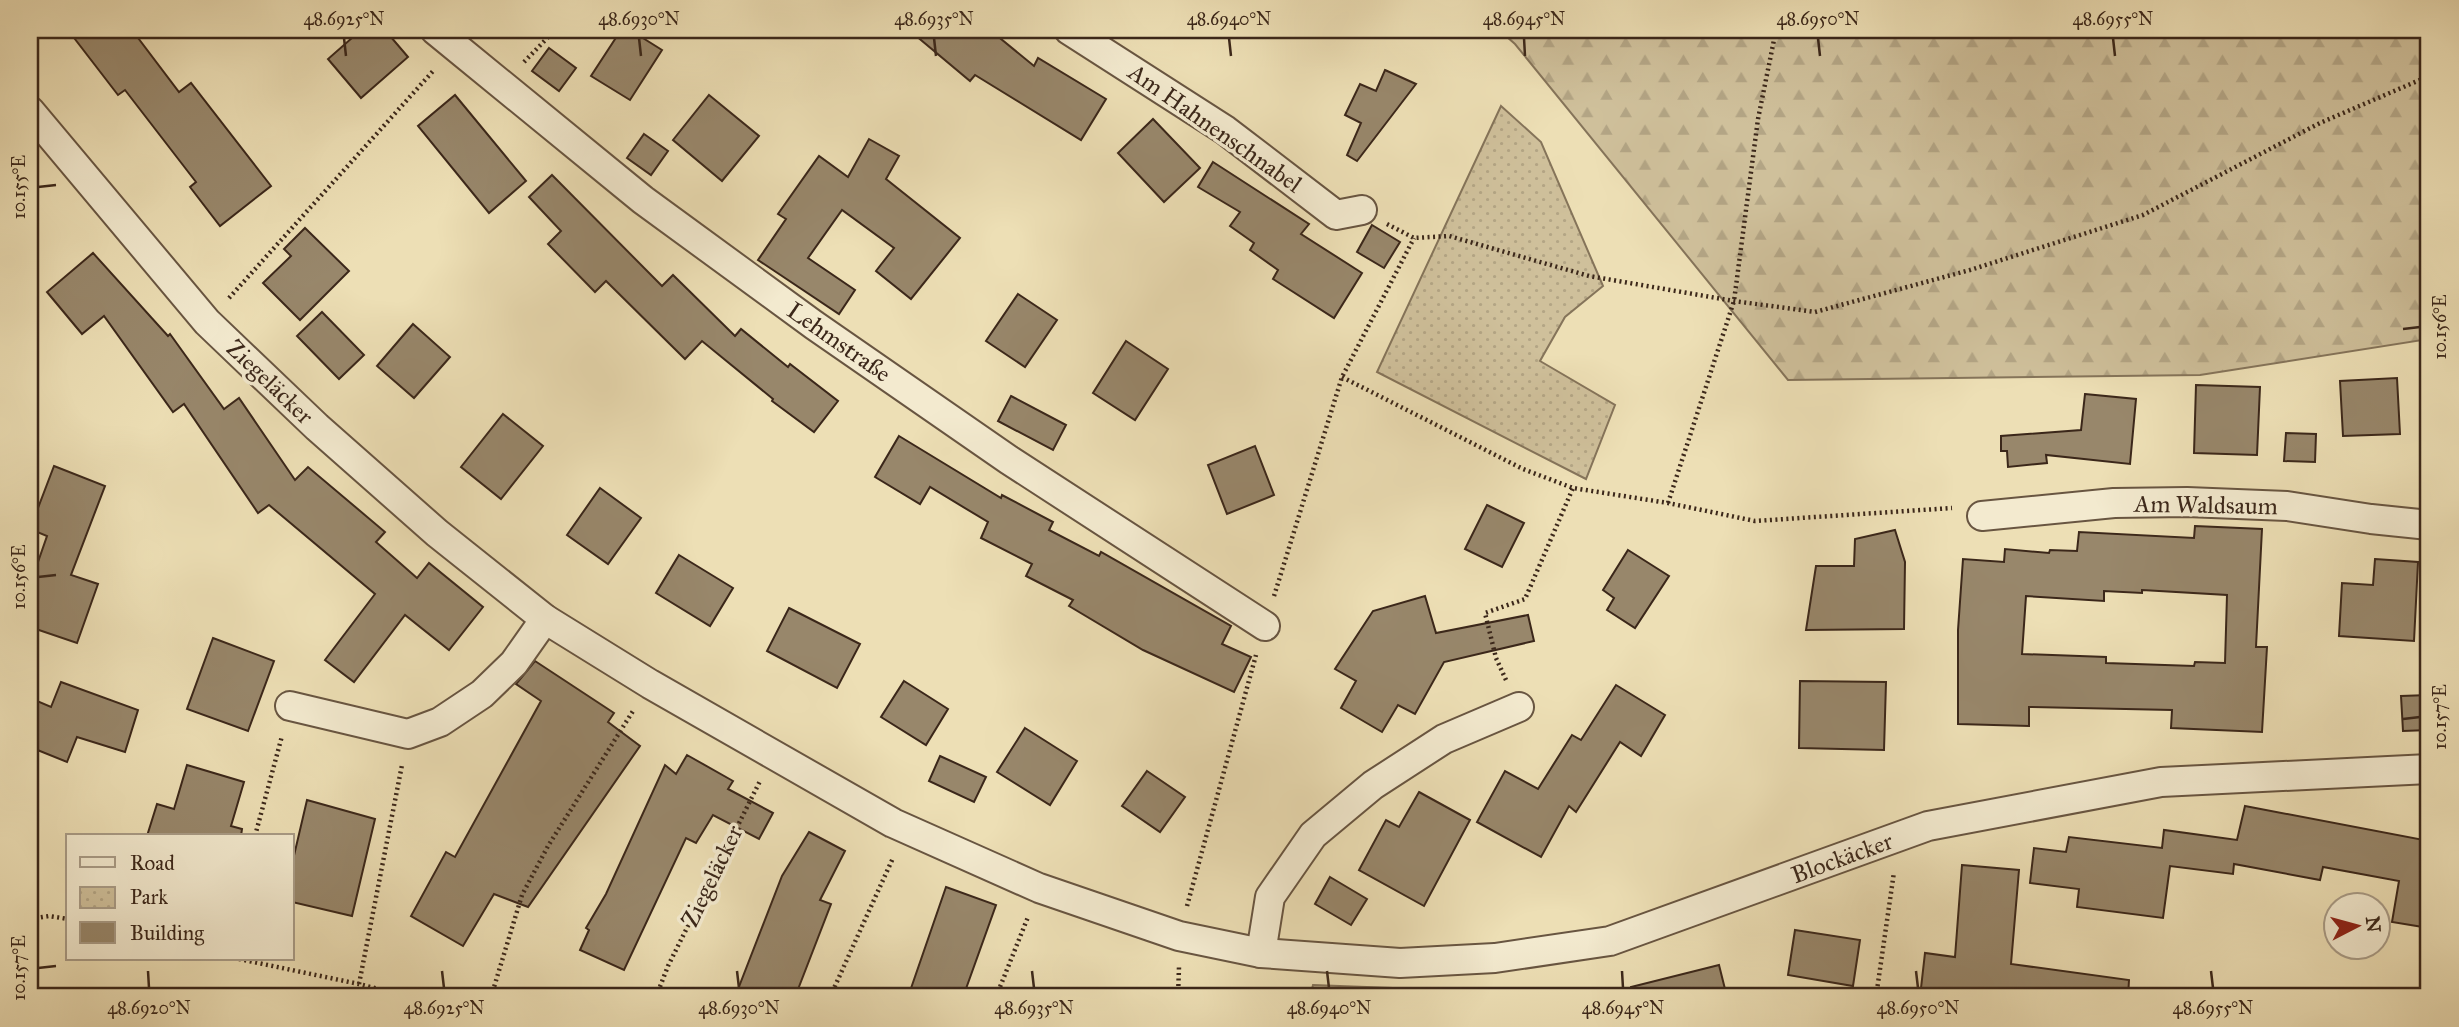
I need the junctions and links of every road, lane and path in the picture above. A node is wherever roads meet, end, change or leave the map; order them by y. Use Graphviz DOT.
graph roads {
  1 [pos="555,30"];
  2 [pos="1069,30"];
  3 [pos="1776,30"];
  4 [pos="445,38"];
  5 [pos="2429,76"];
  6 [pos="502,83"];
  7 [pos="30,112"];
  8 [pos="1362,210"];
  9 [pos="1734,301"];
  10 [pos="207,322"];
  11 [pos="1573,488"];
  12 [pos="1668,503"];
  13 [pos="1982,516"];
  14 [pos="2429,525"];
  15 [pos="545,619"];
  16 [pos="1265,626"];
  17 [pos="1496,658"];
  18 [pos="650,684"];
  19 [pos="290,706"];
  20 [pos="1519,707"];
  21 [pos="408,734"];
  22 [pos="772,756"];
  23 [pos="2429,769"];
  24 [pos="906,829"];
  25 [pos="256,834"];
  26 [pos="1199,863"];
  27 [pos="1894,874"];
  28 [pos="1039,888"];
  29 [pos="1192,891"];
  30 [pos="30,919"];
  31 [pos="66,919"];
  32 [pos="1179,936"];
  33 [pos="1261,953"];
  34 [pos="244,960"];
  35 [pos="359,984"];
  36 [pos="409,997"];
  37 [pos="491,997"];
  38 [pos="656,997"];
  39 [pos="830,997"];
  40 [pos="996,997"];
  41 [pos="1876,997"];
  1 -- 6 [label="path"];
  2 -- 8 [label="street, Am Hahnenschnabel"];
  3 -- 9 [label="path"];
  4 -- 6 [label="street, Lehmstraße"];
  4 -- 10 [label="path"];
  5 -- 9 [label="path"];
  6 -- 16 [label="street, Lehmstraße"];
  7 -- 10 [label="street, Ziegeläcker"];
  9 -- 11 [label="path"];
  9 -- 12 [label="path"];
  10 -- 15 [label="street, Ziegeläcker"];
  11 -- 12 [label="path"];
  11 -- 17 [label="path"];
  12 -- 13 [label="path"];
  13 -- 14 [label="street, Am Waldsaum"];
  15 -- 18 [label="street, Ziegeläcker"];
  15 -- 21 [label="street"];
  18 -- 22 [label="street, Ziegeläcker"];
  18 -- 37 [label="path"];
  19 -- 21 [label="street"];
  19 -- 25 [label="path"];
  20 -- 33 [label="street"];
  21 -- 35 [label="path"];
  22 -- 24 [label="street, Ziegeläcker"];
  22 -- 38 [label="path, Ziegeläcker"];
  23 -- 33 [label="street, Blockäcker"];
  24 -- 28 [label="street, Ziegeläcker"];
  24 -- 39 [label="path"];
  26 -- 29 [label="path"];
  27 -- 41 [label="path"];
  28 -- 32 [label="street, Ziegeläcker"];
  28 -- 40 [label="path"];
  30 -- 31 [label="path"];
  32 -- 33 [label="street, Blockäcker"];
  34 -- 35 [label="path"];
  35 -- 36 [label="path"];
}
